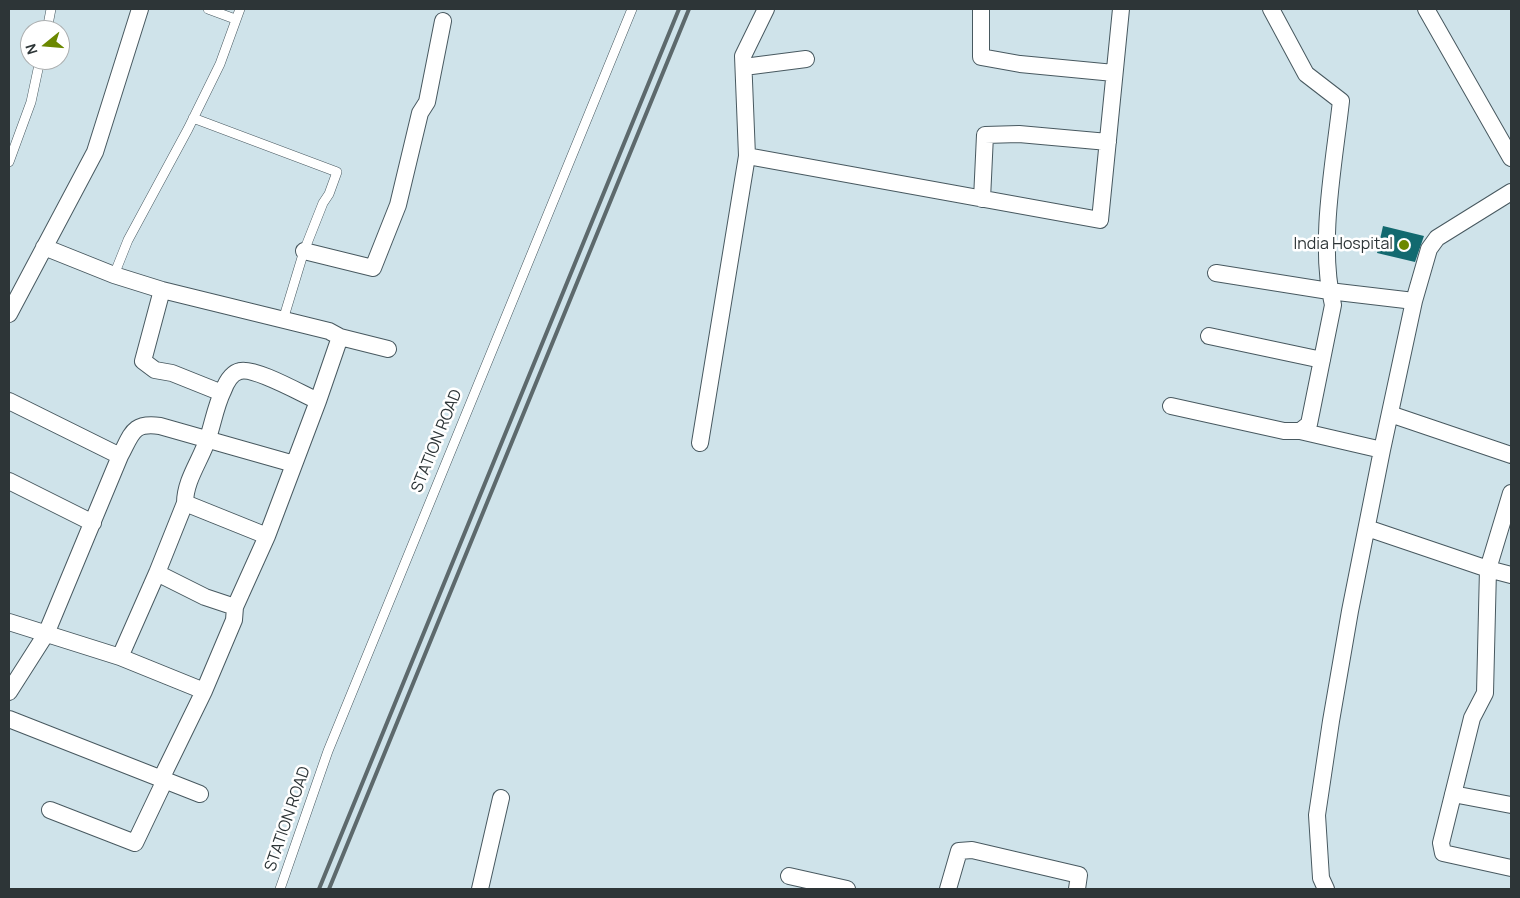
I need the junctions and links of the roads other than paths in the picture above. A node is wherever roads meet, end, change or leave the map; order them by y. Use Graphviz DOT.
graph roads {
  1 [pos="140,9"];
  2 [pos="208,9"];
  3 [pos="240,9"];
  4 [pos="632,9"];
  5 [pos="766,9"];
  6 [pos="981,9"];
  7 [pos="1120,9"];
  8 [pos="1271,9"];
  9 [pos="1426,9"];
  10 [pos="235,20"];
  11 [pos="443,21"];
  12 [pos="806,59"];
  13 [pos="744,67"];
  14 [pos="38,70"];
  15 [pos="1114,73"];
  16 [pos="194,118"];
  17 [pos="1108,142"];
  18 [pos="747,156"];
  19 [pos="1511,158"];
  20 [pos="9,162"];
  21 [pos="1511,192"];
  22 [pos="982,198"];
  23 [pos="44,247"];
  24 [pos="304,251"];
  25 [pos="1216,273"];
  26 [pos="114,275"];
  27 [pos="162,290"];
  28 [pos="1329,291"];
  29 [pos="1414,300"];
  30 [pos="9,314"];
  31 [pos="282,320"];
  32 [pos="1208,336"];
  33 [pos="340,337"];
  34 [pos="388,349"];
  35 [pos="1322,360"];
  36 [pos="222,393"];
  37 [pos="9,401"];
  38 [pos="318,401"];
  39 [pos="1171,406"];
  40 [pos="1390,414"];
  41 [pos="1300,431"];
  42 [pos="208,440"];
  43 [pos="700,443"];
  44 [pos="1382,450"];
  45 [pos="1511,455"];
  46 [pos="120,456"];
  47 [pos="294,464"];
  48 [pos="9,481"];
  49 [pos="1511,493"];
  50 [pos="185,503"];
  51 [pos="93,523"];
  52 [pos="1367,528"];
  53 [pos="266,536"];
  54 [pos="1488,569"];
  55 [pos="157,573"];
  56 [pos="1511,575"];
  57 [pos="235,607"];
  58 [pos="9,622"];
  59 [pos="46,634"];
  60 [pos="120,657"];
  61 [pos="204,691"];
  62 [pos="9,692"];
  63 [pos="9,720"];
  64 [pos="163,779"];
  65 [pos="200,794"];
  66 [pos="1454,794"];
  67 [pos="501,798"];
  68 [pos="1511,805"];
  69 [pos="50,810"];
  70 [pos="1511,868"];
  71 [pos="789,876"];
  72 [pos="280,889"];
  73 [pos="480,889"];
  74 [pos="847,889"];
  75 [pos="948,889"];
  76 [pos="1078,889"];
  77 [pos="1326,889"];
  1 -- 23 [label="street"];
  2 -- 10 [label="lane"];
  3 -- 10 [label="lane"];
  4 -- 72 [label="lane, STATION ROAD"];
  5 -- 13 [label="street"];
  6 -- 15 [label="street"];
  7 -- 15 [label="street"];
  8 -- 28 [label="street"];
  9 -- 19 [label="street"];
  10 -- 16 [label="lane"];
  11 -- 24 [label="street"];
  12 -- 13 [label="street"];
  13 -- 18 [label="street"];
  14 -- 20 [label="lane"];
  15 -- 17 [label="street"];
  16 -- 24 [label="lane"];
  16 -- 26 [label="lane"];
  17 -- 22 [label="street"];
  17 -- 22 [label="street"];
  18 -- 22 [label="street"];
  18 -- 43 [label="street"];
  21 -- 29 [label="street"];
  23 -- 26 [label="street"];
  23 -- 30 [label="street"];
  24 -- 31 [label="lane"];
  25 -- 28 [label="street"];
  26 -- 27 [label="street"];
  27 -- 31 [label="street"];
  27 -- 36 [label="street"];
  28 -- 29 [label="street"];
  28 -- 35 [label="street"];
  29 -- 40 [label="street"];
  31 -- 33 [label="street"];
  32 -- 35 [label="street"];
  33 -- 34 [label="street"];
  33 -- 38 [label="street"];
  35 -- 41 [label="street"];
  36 -- 38 [label="street"];
  36 -- 42 [label="street"];
  37 -- 46 [label="street"];
  38 -- 47 [label="street"];
  39 -- 41 [label="street"];
  40 -- 44 [label="street"];
  40 -- 45 [label="street"];
  41 -- 44 [label="street"];
  42 -- 46 [label="street"];
  42 -- 47 [label="street"];
  42 -- 50 [label="street"];
  44 -- 52 [label="street"];
  46 -- 51 [label="street"];
  47 -- 53 [label="street"];
  48 -- 51 [label="street"];
  49 -- 54 [label="street"];
  50 -- 53 [label="street"];
  50 -- 55 [label="street"];
  51 -- 59 [label="street"];
  52 -- 54 [label="street"];
  52 -- 77 [label="street"];
  53 -- 57 [label="street"];
  54 -- 56 [label="street"];
  54 -- 66 [label="street"];
  55 -- 57 [label="street"];
  55 -- 60 [label="street"];
  57 -- 61 [label="street"];
  58 -- 59 [label="street"];
  59 -- 60 [label="street"];
  59 -- 62 [label="street"];
  60 -- 61 [label="street"];
  61 -- 64 [label="street"];
  63 -- 64 [label="street"];
  64 -- 65 [label="street"];
  64 -- 69 [label="street"];
  66 -- 68 [label="street"];
  66 -- 70 [label="street"];
  67 -- 73 [label="street"];
  71 -- 74 [label="street"];
  75 -- 76 [label="street"];
}
